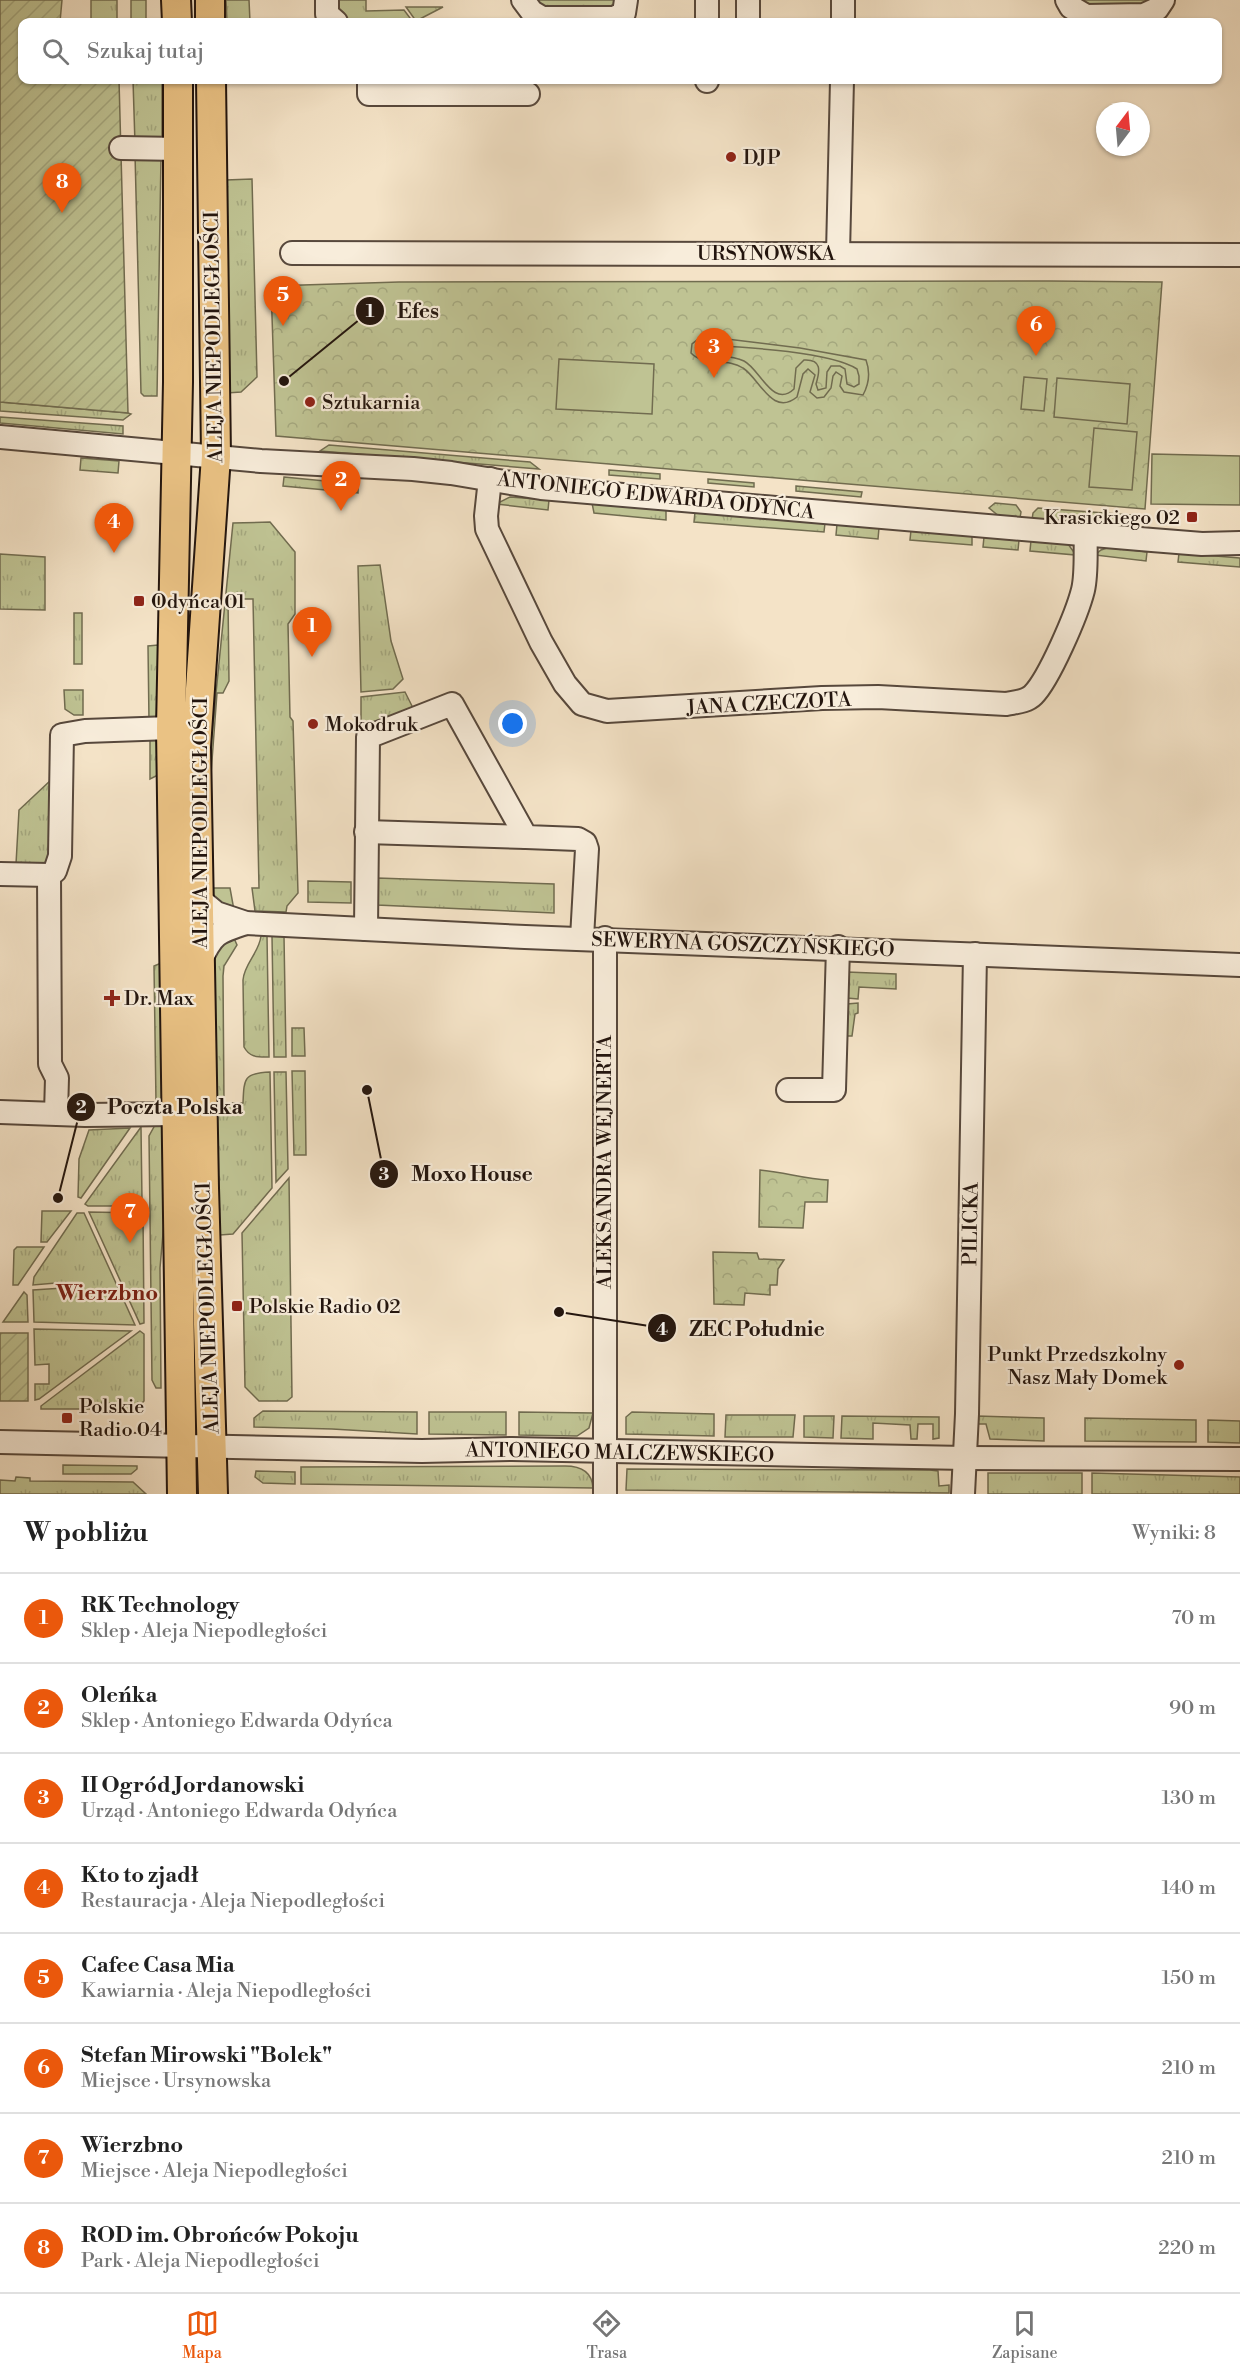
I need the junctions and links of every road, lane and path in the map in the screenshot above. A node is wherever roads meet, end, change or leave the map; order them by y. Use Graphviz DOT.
graph roads {
  1 [pos="176,0"];
  2 [pos="210,0"];
  3 [pos="327,0"];
  4 [pos="523,0"];
  5 [pos="626,0"];
  6 [pos="707,0"];
  7 [pos="748,0"];
  8 [pos="843,0"];
  9 [pos="1067,0"];
  10 [pos="1163,0"];
  11 [pos="177,18"];
  12 [pos="210,18"];
  13 [pos="332,18"];
  14 [pos="707,18"];
  15 [pos="748,18"];
  16 [pos="843,18"];
  17 [pos="178,84"];
  18 [pos="211,84"];
  19 [pos="369,84"];
  20 [pos="842,84"];
  21 [pos="528,94"];
  22 [pos="121,147"];
  23 [pos="178,149"];
  24 [pos="292,253"];
  25 [pos="838,253"];
  26 [pos="1240,255"];
  27 [pos="0,437"];
  28 [pos="176,452"];
  29 [pos="216,456"];
  30 [pos="490,479"];
  31 [pos="1086,534"];
  32 [pos="1240,543"];
  33 [pos="171,728"];
  34 [pos="366,832"];
  35 [pos="526,837"];
  36 [pos="0,874"];
  37 [pos="49,875"];
  38 [pos="198,898"];
  39 [pos="246,923"];
  40 [pos="366,929"];
  41 [pos="582,938"];
  42 [pos="605,938"];
  43 [pos="838,947"];
  44 [pos="975,954"];
  45 [pos="199,964"];
  46 [pos="1240,965"];
  47 [pos="788,1090"];
  48 [pos="0,1113"];
  49 [pos="57,1113"];
  50 [pos="178,1114"];
  51 [pos="0,1442"];
  52 [pos="182,1446"];
  53 [pos="212,1447"];
  54 [pos="604,1450"];
  55 [pos="965,1458"];
  56 [pos="1240,1459"];
  57 [pos="182,1494"];
  58 [pos="213,1494"];
  59 [pos="605,1494"];
  60 [pos="963,1494"];
  1 -- 11 [label="main road"];
  2 -- 12 [label="main road"];
  3 -- 13 [label="street"];
  4 -- 5 [label="street"];
  6 -- 14 [label="street"];
  7 -- 15 [label="street"];
  8 -- 16 [label="street"];
  9 -- 10 [label="street"];
  17 -- 23 [label="main road, ALEJA NIEPODLEGŁOŚCI"];
  18 -- 29 [label="main road, ALEJA NIEPODLEGŁOŚCI"];
  19 -- 21 [label="street"];
  20 -- 25 [label="street"];
  22 -- 23 [label="street"];
  23 -- 28 [label="main road, ALEJA NIEPODLEGŁOŚCI"];
  24 -- 25 [label="street, URSYNOWSKA"];
  25 -- 26 [label="street, URSYNOWSKA"];
  27 -- 28 [label="street, ANTONIEGO EDWARDA ODYŃCA"];
  28 -- 29 [label="street, ANTONIEGO EDWARDA ODYŃCA"];
  28 -- 33 [label="main road, ALEJA NIEPODLEGŁOŚCI"];
  29 -- 30 [label="street, ANTONIEGO EDWARDA ODYŃCA"];
  29 -- 38 [label="main road, ALEJA NIEPODLEGŁOŚCI"];
  30 -- 31 [label="street, ANTONIEGO EDWARDA ODYŃCA"];
  30 -- 31 [label="street, JANA CZECZOTA"];
  31 -- 32 [label="street, ANTONIEGO EDWARDA ODYŃCA"];
  33 -- 37 [label="street"];
  33 -- 50 [label="main road, ALEJA NIEPODLEGŁOŚCI"];
  34 -- 35 [label="street"];
  34 -- 35 [label="street"];
  34 -- 40 [label="street"];
  35 -- 41 [label="street"];
  36 -- 37 [label="street"];
  37 -- 49 [label="street"];
  38 -- 39 [label="street, SEWERYNA GOSZCZYŃSKIEGO"];
  38 -- 45 [label="main road, ALEJA NIEPODLEGŁOŚCI"];
  39 -- 40 [label="street, SEWERYNA GOSZCZYŃSKIEGO"];
  39 -- 45 [label="street, SEWERYNA GOSZCZYŃSKIEGO"];
  40 -- 41 [label="street, SEWERYNA GOSZCZYŃSKIEGO"];
  41 -- 42 [label="street, SEWERYNA GOSZCZYŃSKIEGO"];
  42 -- 43 [label="street, SEWERYNA GOSZCZYŃSKIEGO"];
  42 -- 54 [label="street, ALEKSANDRA WEJNERTA"];
  43 -- 44 [label="street, SEWERYNA GOSZCZYŃSKIEGO"];
  43 -- 47 [label="street"];
  44 -- 46 [label="street, SEWERYNA GOSZCZYŃSKIEGO"];
  44 -- 55 [label="street, PILICKA"];
  45 -- 53 [label="main road, ALEJA NIEPODLEGŁOŚCI"];
  48 -- 49 [label="street"];
  49 -- 50 [label="street"];
  50 -- 52 [label="main road, ALEJA NIEPODLEGŁOŚCI"];
  51 -- 52 [label="street, ANTONIEGO MALCZEWSKIEGO"];
  52 -- 53 [label="street, ANTONIEGO MALCZEWSKIEGO"];
  52 -- 57 [label="main road, ALEJA NIEPODLEGŁOŚCI"];
  53 -- 54 [label="street, ANTONIEGO MALCZEWSKIEGO"];
  53 -- 58 [label="main road, ALEJA NIEPODLEGŁOŚCI"];
  54 -- 55 [label="street, ANTONIEGO MALCZEWSKIEGO"];
  54 -- 59 [label="street, ALEKSANDRA WEJNERTA"];
  55 -- 56 [label="street, ANTONIEGO MALCZEWSKIEGO"];
  55 -- 60 [label="street, PILICKA"];
}
